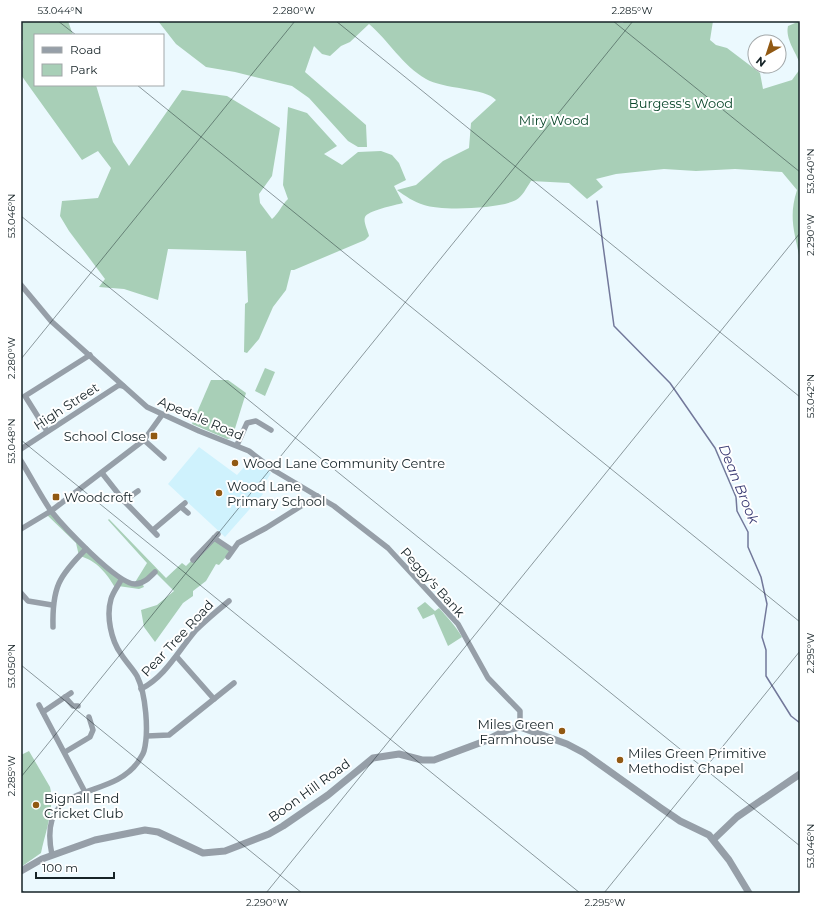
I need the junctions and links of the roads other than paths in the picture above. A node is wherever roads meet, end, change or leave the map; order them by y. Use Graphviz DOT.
graph roads {
  1 [pos="21,285"];
  2 [pos="90,355"];
  3 [pos="123,386"];
  4 [pos="162,415"];
  5 [pos="271,430"];
  6 [pos="47,431"];
  7 [pos="144,440"];
  8 [pos="237,445"];
  9 [pos="21,449"];
  10 [pos="164,458"];
  11 [pos="21,461"];
  12 [pos="102,473"];
  13 [pos="138,491"];
  14 [pos="317,496"];
  15 [pos="124,501"];
  16 [pos="334,506"];
  17 [pos="51,511"];
  18 [pos="188,513"];
  19 [pos="21,529"];
  20 [pos="153,530"];
  21 [pos="157,535"];
  22 [pos="86,548"];
  23 [pos="232,550"];
  24 [pos="228,557"];
  25 [pos="193,560"];
  26 [pos="155,572"];
  27 [pos="121,580"];
  28 [pos="21,593"];
  29 [pos="229,601"];
  30 [pos="52,605"];
  31 [pos="52,620"];
  32 [pos="59,621"];
  33 [pos="53,627"];
  34 [pos="177,657"];
  35 [pos="234,683"];
  36 [pos="141,689"];
  37 [pos="71,693"];
  38 [pos="65,697"];
  39 [pos="214,699"];
  40 [pos="39,705"];
  41 [pos="78,706"];
  42 [pos="43,712"];
  43 [pos="90,717"];
  44 [pos="520,727"];
  45 [pos="147,736"];
  46 [pos="65,752"];
  47 [pos="800,774"];
  48 [pos="85,792"];
  49 [pos="714,840"];
  50 [pos="52,855"];
  51 [pos="21,871"];
  52 [pos="749,893"];
  1 -- 2 [label="street, Apedale Road"];
  2 -- 3 [label="street, Apedale Road"];
  2 -- 6 [label="street"];
  3 -- 4 [label="street, Apedale Road"];
  3 -- 6 [label="street, High Street"];
  4 -- 7 [label="street"];
  4 -- 8 [label="street, Apedale Road"];
  5 -- 8 [label="street"];
  6 -- 9 [label="street, High Street"];
  7 -- 10 [label="street"];
  7 -- 12 [label="street"];
  8 -- 14 [label="street, Apedale Road"];
  11 -- 17 [label="street"];
  12 -- 15 [label="street"];
  12 -- 17 [label="street"];
  13 -- 15 [label="street"];
  14 -- 16 [label="street, Apedale Road"];
  14 -- 23 [label="street"];
  15 -- 20 [label="street"];
  16 -- 44 [label="street, Peggy's Bank"];
  17 -- 19 [label="street"];
  17 -- 22 [label="street"];
  18 -- 20 [label="street"];
  20 -- 21 [label="street"];
  22 -- 27 [label="street"];
  22 -- 30 [label="street"];
  23 -- 24 [label="street"];
  23 -- 25 [label="street"];
  26 -- 27 [label="street"];
  27 -- 36 [label="street"];
  28 -- 30 [label="street"];
  29 -- 34 [label="street, Pear Tree Road"];
  30 -- 31 [label="street"];
  31 -- 32 [label="street"];
  31 -- 33 [label="street"];
  34 -- 36 [label="street, Pear Tree Road"];
  34 -- 39 [label="street"];
  35 -- 39 [label="street"];
  36 -- 45 [label="street"];
  37 -- 38 [label="street"];
  38 -- 41 [label="street"];
  38 -- 42 [label="street"];
  39 -- 45 [label="street"];
  40 -- 42 [label="street"];
  42 -- 46 [label="street"];
  43 -- 46 [label="street"];
  44 -- 49 [label="street"];
  44 -- 50 [label="street, Boon Hill Road"];
  45 -- 48 [label="street"];
  46 -- 48 [label="street"];
  47 -- 49 [label="street"];
  48 -- 50 [label="street"];
  49 -- 52 [label="street"];
  50 -- 51 [label="street, Boon Hill Road"];
}
